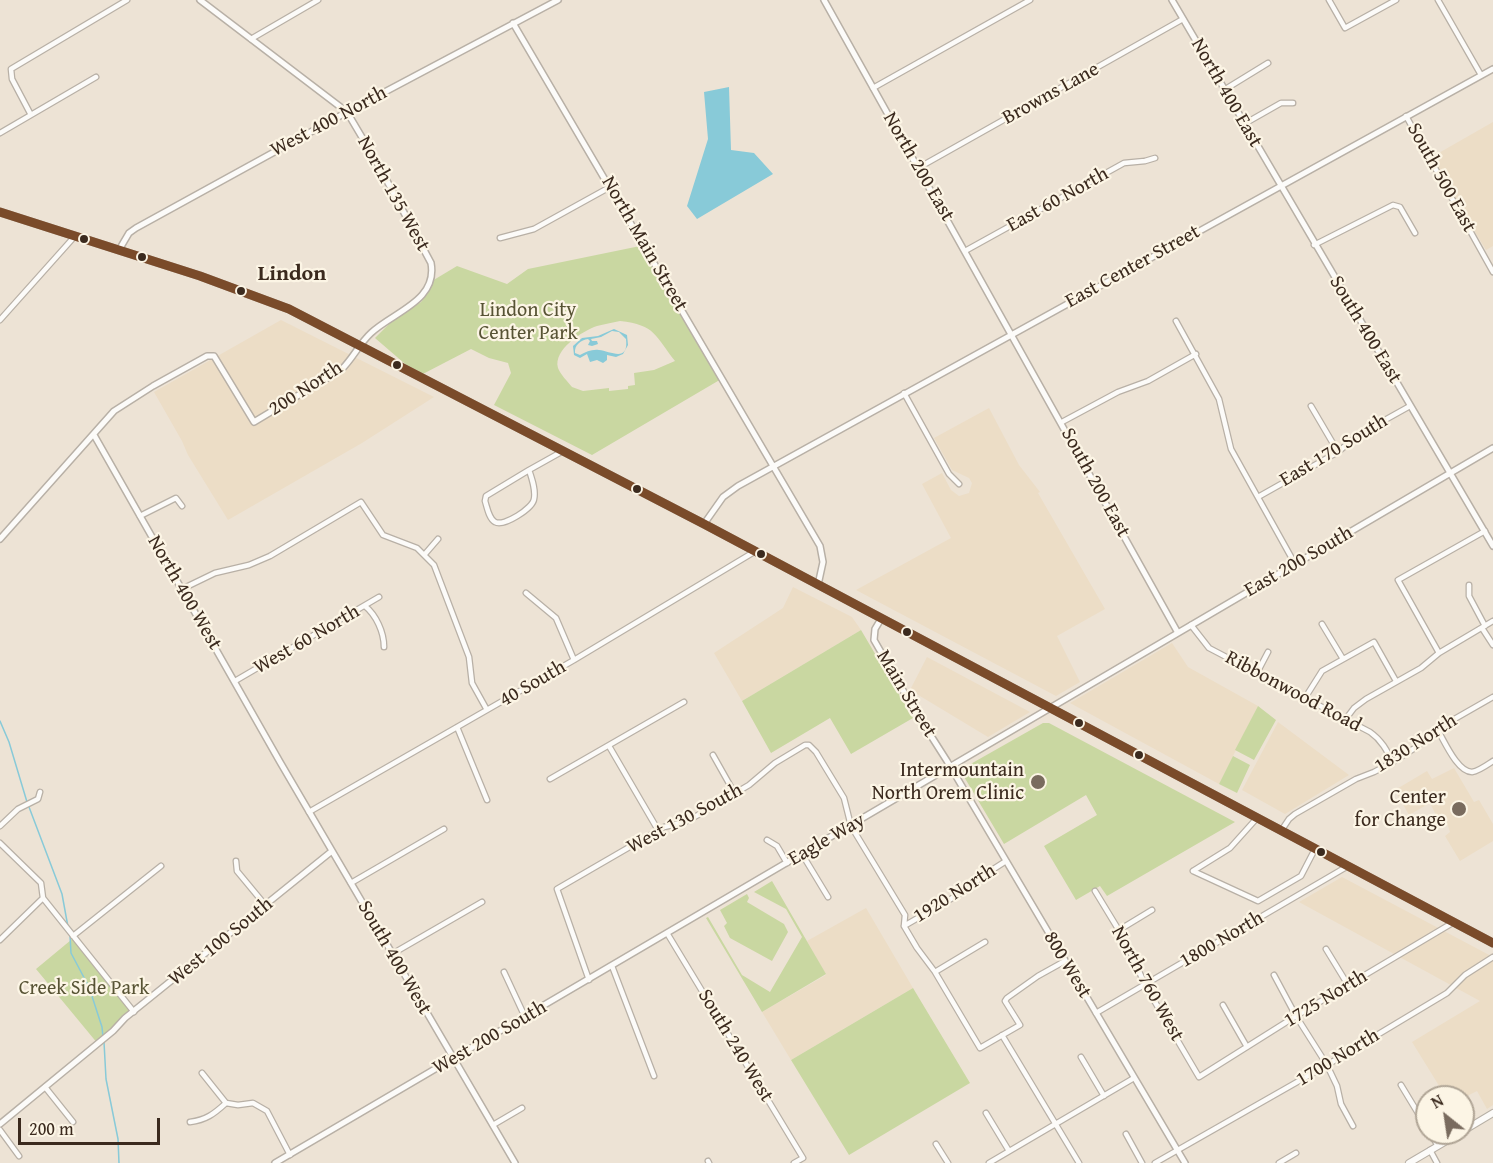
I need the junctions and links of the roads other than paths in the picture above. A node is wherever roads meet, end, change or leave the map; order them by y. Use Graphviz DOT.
graph roads {
  1 [pos="127,0"];
  2 [pos="318,0"];
  3 [pos="558,0"];
  4 [pos="824,0"];
  5 [pos="1030,0"];
  6 [pos="1172,0"];
  7 [pos="1329,0"];
  8 [pos="1396,0"];
  9 [pos="1438,0"];
  10 [pos="204,1"];
  11 [pos="1183,19"];
  12 [pos="513,23"];
  13 [pos="251,39"];
  14 [pos="1268,63"];
  15 [pos="1493,69"];
  16 [pos="1481,75"];
  17 [pos="96,77"];
  18 [pos="873,88"];
  19 [pos="1224,90"];
  20 [pos="1293,103"];
  21 [pos="347,111"];
  22 [pos="31,115"];
  23 [pos="1406,116"];
  24 [pos="1244,124"];
  25 [pos="0,133"];
  26 [pos="1155,158"];
  27 [pos="918,168"];
  28 [pos="1280,186"];
  29 [pos="610,187"];
  30 [pos="0,212"];
  31 [pos="1415,233"];
  32 [pos="75,236"];
  33 [pos="500,238"];
  34 [pos="1314,245"];
  35 [pos="119,250"];
  36 [pos="965,251"];
  37 [pos="1493,272"];
  38 [pos="430,279"];
  39 [pos="0,320"];
  40 [pos="1176,321"];
  41 [pos="1011,335"];
  42 [pos="360,346"];
  43 [pos="1196,354"];
  44 [pos="904,393"];
  45 [pos="1311,406"];
  46 [pos="1410,406"];
  47 [pos="1062,422"];
  48 [pos="94,435"];
  49 [pos="1493,448"];
  50 [pos="563,451"];
  51 [pos="1338,452"];
  52 [pos="774,467"];
  53 [pos="529,470"];
  54 [pos="1450,473"];
  55 [pos="959,484"];
  56 [pos="1257,497"];
  57 [pos="182,506"];
  58 [pos="140,516"];
  59 [pos="704,524"];
  60 [pos="1485,531"];
  61 [pos="0,539"];
  62 [pos="438,539"];
  63 [pos="1493,546"];
  64 [pos="754,552"];
  65 [pos="425,554"];
  66 [pos="1295,564"];
  67 [pos="818,585"];
  68 [pos="1469,585"];
  69 [pos="182,589"];
  70 [pos="526,593"];
  71 [pos="379,597"];
  72 [pos="365,606"];
  73 [pos="881,619"];
  74 [pos="1493,621"];
  75 [pos="1322,624"];
  76 [pos="1191,625"];
  77 [pos="1484,627"];
  78 [pos="1178,633"];
  79 [pos="1493,645"];
  80 [pos="384,646"];
  81 [pos="1268,652"];
  82 [pos="1439,653"];
  83 [pos="1343,659"];
  84 [pos="573,660"];
  85 [pos="1257,673"];
  86 [pos="235,681"];
  87 [pos="1396,681"];
  88 [pos="1493,697"];
  89 [pos="1305,698"];
  90 [pos="684,702"];
  91 [pos="1050,709"];
  92 [pos="487,710"];
  93 [pos="1345,720"];
  94 [pos="457,727"];
  95 [pos="1437,729"];
  96 [pos="609,746"];
  97 [pos="274,752"];
  98 [pos="713,755"];
  99 [pos="1493,761"];
  100 [pos="1391,763"];
  101 [pos="950,767"];
  102 [pos="550,779"];
  103 [pos="40,792"];
  104 [pos="735,794"];
  105 [pos="487,800"];
  106 [pos="309,812"];
  107 [pos="1257,818"];
  108 [pos="0,826"];
  109 [pos="851,826"];
  110 [pos="444,830"];
  111 [pos="658,830"];
  112 [pos="1281,831"];
  113 [pos="767,840"];
  114 [pos="0,843"];
  115 [pos="1315,849"];
  116 [pos="332,851"];
  117 [pos="802,855"];
  118 [pos="236,861"];
  119 [pos="1006,861"];
  120 [pos="787,863"];
  121 [pos="161,866"];
  122 [pos="1348,866"];
  123 [pos="351,883"];
  124 [pos="1095,891"];
  125 [pos="828,897"];
  126 [pos="43,898"];
  127 [pos="482,902"];
  128 [pos="266,906"];
  129 [pos="1152,910"];
  130 [pos="704,912"];
  131 [pos="1454,922"];
  132 [pos="904,926"];
  133 [pos="1119,930"];
  134 [pos="667,933"];
  135 [pos="73,936"];
  136 [pos="0,940"];
  137 [pos="985,942"];
  138 [pos="1493,943"];
  139 [pos="1326,949"];
  140 [pos="392,954"];
  141 [pos="1493,957"];
  142 [pos="1065,961"];
  143 [pos="612,966"];
  144 [pos="504,972"];
  145 [pos="936,972"];
  146 [pos="1274,975"];
  147 [pos="589,980"];
  148 [pos="1145,985"];
  149 [pos="1348,985"];
  150 [pos="1223,1005"];
  151 [pos="134,1012"];
  152 [pos="1096,1013"];
  153 [pos="1296,1016"];
  154 [pos="525,1017"];
  155 [pos="1002,1035"];
  156 [pos="1247,1047"];
  157 [pos="1081,1057"];
  158 [pos="453,1058"];
  159 [pos="1327,1065"];
  160 [pos="202,1073"];
  161 [pos="654,1076"];
  162 [pos="1199,1077"];
  163 [pos="1134,1078"];
  164 [pos="1401,1085"];
  165 [pos="45,1087"];
  166 [pos="1104,1096"];
  167 [pos="226,1103"];
  168 [pos="522,1108"];
  169 [pos="1415,1108"];
  170 [pos="986,1113"];
  171 [pos="1493,1113"];
  172 [pos="73,1122"];
  173 [pos="190,1122"];
  174 [pos="0,1124"];
  175 [pos="1056,1124"];
  176 [pos="1475,1124"];
  177 [pos="492,1125"];
  178 [pos="1353,1126"];
  179 [pos="0,1130"];
  180 [pos="1126,1134"];
  181 [pos="936,1144"];
  182 [pos="1438,1146"];
  183 [pos="1178,1150"];
  184 [pos="1430,1150"];
  185 [pos="1009,1151"];
  186 [pos="1296,1153"];
  187 [pos="290,1155"];
  188 [pos="19,1156"];
  189 [pos="275,1163"];
  190 [pos="514,1163"];
  191 [pos="794,1163"];
  192 [pos="948,1163"];
  193 [pos="989,1163"];
  194 [pos="1079,1163"];
  195 [pos="1142,1163"];
  196 [pos="1155,1163"];
  197 [pos="1185,1163"];
  198 [pos="1279,1163"];
  199 [pos="1409,1163"];
  200 [pos="1437,1163"];
  1 -- 22 [label="street"];
  2 -- 13 [label="street"];
  3 -- 12 [label="street, West 400 North"];
  4 -- 18 [label="street, North 200 East"];
  5 -- 18 [label="street"];
  6 -- 11 [label="street, North 400 East"];
  7 -- 8 [label="street"];
  9 -- 16 [label="street"];
  10 -- 13 [label="street"];
  11 -- 19 [label="street, North 400 East"];
  11 -- 27 [label="street, Browns Lane"];
  12 -- 21 [label="street, West 400 North"];
  12 -- 29 [label="street, North Main Street"];
  13 -- 21 [label="street"];
  14 -- 19 [label="street"];
  15 -- 16 [label="street, East Center Street"];
  16 -- 23 [label="street, East Center Street"];
  17 -- 22 [label="street"];
  18 -- 27 [label="street, North 200 East"];
  19 -- 24 [label="street, North 400 East"];
  20 -- 24 [label="street"];
  21 -- 35 [label="street, West 400 North"];
  21 -- 38 [label="street, North 135 West"];
  22 -- 25 [label="street"];
  23 -- 28 [label="street, East Center Street"];
  23 -- 37 [label="street, South 500 East"];
  24 -- 28 [label="street, North 400 East"];
  26 -- 36 [label="street, East 60 North"];
  27 -- 36 [label="street, North 200 East"];
  28 -- 34 [label="street, South 400 East"];
  28 -- 41 [label="street, East Center Street"];
  29 -- 33 [label="street"];
  29 -- 52 [label="street, North Main Street"];
  30 -- 32 [label="main road"];
  31 -- 34 [label="street"];
  32 -- 35 [label="main road"];
  32 -- 39 [label="street"];
  34 -- 46 [label="street, South 400 East"];
  35 -- 42 [label="main road"];
  36 -- 41 [label="street, North 200 East"];
  38 -- 42 [label="street, 200 North"];
  40 -- 43 [label="street"];
  41 -- 44 [label="street, East Center Street"];
  41 -- 47 [label="street, South 200 East"];
  42 -- 48 [label="street, 200 North"];
  42 -- 50 [label="main road"];
  43 -- 47 [label="street"];
  43 -- 56 [label="street"];
  44 -- 52 [label="street, East Center Street"];
  44 -- 55 [label="street"];
  45 -- 51 [label="street"];
  46 -- 51 [label="street, East 170 South"];
  46 -- 54 [label="street, South 400 East"];
  47 -- 78 [label="street, South 200 East"];
  48 -- 58 [label="street, North 400 West"];
  48 -- 61 [label="street"];
  49 -- 54 [label="street, East 200 South"];
  50 -- 53 [label="street"];
  50 -- 59 [label="main road"];
  51 -- 56 [label="street, East 170 South"];
  52 -- 59 [label="street, East Center Street"];
  52 -- 67 [label="street"];
  53 -- 53 [label="street"];
  54 -- 60 [label="street, South 400 East"];
  54 -- 66 [label="street, East 200 South"];
  56 -- 66 [label="street"];
  57 -- 58 [label="street"];
  58 -- 69 [label="street, North 400 West"];
  59 -- 64 [label="main road"];
  60 -- 63 [label="street, South 400 East"];
  60 -- 82 [label="street"];
  62 -- 65 [label="street"];
  64 -- 67 [label="main road"];
  64 -- 84 [label="street, 40 South"];
  65 -- 69 [label="street"];
  65 -- 92 [label="street"];
  66 -- 76 [label="street, East 200 South"];
  67 -- 73 [label="main road"];
  68 -- 77 [label="street"];
  69 -- 86 [label="street, North 400 West"];
  70 -- 84 [label="street"];
  71 -- 72 [label="street, West 60 North"];
  72 -- 80 [label="street"];
  72 -- 86 [label="street, West 60 North"];
  73 -- 91 [label="main road"];
  73 -- 101 [label="street, Main Street"];
  74 -- 77 [label="street"];
  75 -- 83 [label="street"];
  76 -- 78 [label="street, East 200 South"];
  76 -- 85 [label="street, Ribbonwood Road"];
  77 -- 79 [label="street"];
  77 -- 82 [label="street"];
  78 -- 91 [label="street, East 200 South"];
  81 -- 85 [label="street"];
  82 -- 87 [label="street"];
  83 -- 87 [label="street"];
  83 -- 89 [label="street"];
  84 -- 92 [label="street, 40 South"];
  85 -- 89 [label="street, Ribbonwood Road"];
  86 -- 97 [label="street, North 400 West"];
  87 -- 93 [label="street"];
  88 -- 95 [label="street, 1830 North"];
  89 -- 93 [label="street, Ribbonwood Road"];
  90 -- 96 [label="street"];
  91 -- 101 [label="street, East 200 South"];
  91 -- 107 [label="main road"];
  92 -- 94 [label="street, 40 South"];
  93 -- 100 [label="street, Ribbonwood Road"];
  94 -- 105 [label="street"];
  94 -- 106 [label="street, 40 South"];
  95 -- 99 [label="street"];
  95 -- 100 [label="street, 1830 North"];
  96 -- 102 [label="street"];
  96 -- 111 [label="street"];
  97 -- 106 [label="street, South 400 West"];
  98 -- 104 [label="street"];
  100 -- 112 [label="street, 1830 North"];
  101 -- 109 [label="street, Eagle Way"];
  101 -- 119 [label="street, 800 West"];
  103 -- 108 [label="street"];
  104 -- 109 [label="street, West 130 South"];
  104 -- 111 [label="street, West 130 South"];
  106 -- 116 [label="street, South 400 West"];
  107 -- 112 [label="main road"];
  107 -- 115 [label="street"];
  109 -- 117 [label="street, Eagle Way"];
  109 -- 132 [label="street"];
  110 -- 123 [label="street"];
  111 -- 147 [label="street, West 130 South"];
  112 -- 115 [label="main road"];
  113 -- 120 [label="street"];
  114 -- 126 [label="street"];
  115 -- 122 [label="main road"];
  116 -- 123 [label="street, South 400 West"];
  116 -- 128 [label="street, West 100 South"];
  117 -- 120 [label="street, Eagle Way"];
  117 -- 125 [label="street"];
  118 -- 128 [label="street"];
  119 -- 132 [label="street, 1920 North"];
  119 -- 142 [label="street, 800 West"];
  120 -- 130 [label="street, Eagle Way"];
  121 -- 135 [label="street"];
  122 -- 131 [label="main road"];
  122 -- 148 [label="street, 1800 North"];
  123 -- 140 [label="street, South 400 West"];
  124 -- 133 [label="street, North 760 West"];
  126 -- 135 [label="street"];
  126 -- 136 [label="street"];
  127 -- 140 [label="street"];
  128 -- 151 [label="street, West 100 South"];
  129 -- 133 [label="street"];
  130 -- 134 [label="street, West 200 South"];
  131 -- 138 [label="main road"];
  131 -- 149 [label="street, 1725 North"];
  132 -- 145 [label="street"];
  133 -- 148 [label="street, North 760 West"];
  134 -- 143 [label="street, West 200 South"];
  134 -- 191 [label="street, South 240 West"];
  135 -- 151 [label="street"];
  137 -- 145 [label="street"];
  139 -- 149 [label="street"];
  140 -- 158 [label="street, South 400 West"];
  141 -- 159 [label="street, 1700 North"];
  142 -- 152 [label="street, 800 West"];
  142 -- 155 [label="street"];
  143 -- 147 [label="street, West 200 South"];
  143 -- 161 [label="street"];
  144 -- 154 [label="street"];
  145 -- 155 [label="street"];
  146 -- 153 [label="street"];
  147 -- 154 [label="street, West 200 South"];
  148 -- 152 [label="street, 1800 North"];
  148 -- 162 [label="street, North 760 West"];
  149 -- 153 [label="street, 1725 North"];
  150 -- 156 [label="street"];
  151 -- 165 [label="street, West 100 South"];
  152 -- 163 [label="street, 800 West"];
  153 -- 156 [label="street, 1725 North"];
  153 -- 159 [label="street"];
  154 -- 158 [label="street, West 200 South"];
  155 -- 175 [label="street"];
  156 -- 162 [label="street, 1725 North"];
  157 -- 166 [label="street"];
  158 -- 177 [label="street, South 400 West"];
  158 -- 187 [label="street, West 200 South"];
  159 -- 178 [label="street"];
  159 -- 183 [label="street, 1700 North"];
  160 -- 167 [label="street"];
  163 -- 166 [label="street"];
  163 -- 183 [label="street, 800 West"];
  164 -- 169 [label="street"];
  165 -- 172 [label="street"];
  165 -- 174 [label="street, West 100 South"];
  166 -- 175 [label="street"];
  167 -- 173 [label="street"];
  167 -- 187 [label="street"];
  168 -- 177 [label="street"];
  170 -- 185 [label="street"];
  171 -- 176 [label="main road"];
  175 -- 185 [label="street"];
  175 -- 194 [label="street"];
  177 -- 190 [label="street, South 400 West"];
  179 -- 188 [label="street"];
  180 -- 195 [label="street"];
  181 -- 192 [label="street"];
  182 -- 184 [label="main road"];
  183 -- 196 [label="street, 1700 North"];
  183 -- 197 [label="street, 800 West"];
  184 -- 199 [label="main road"];
  184 -- 200 [label="street"];
  185 -- 193 [label="street"];
  186 -- 198 [label="street"];
  187 -- 189 [label="street, West 200 South"];
}
